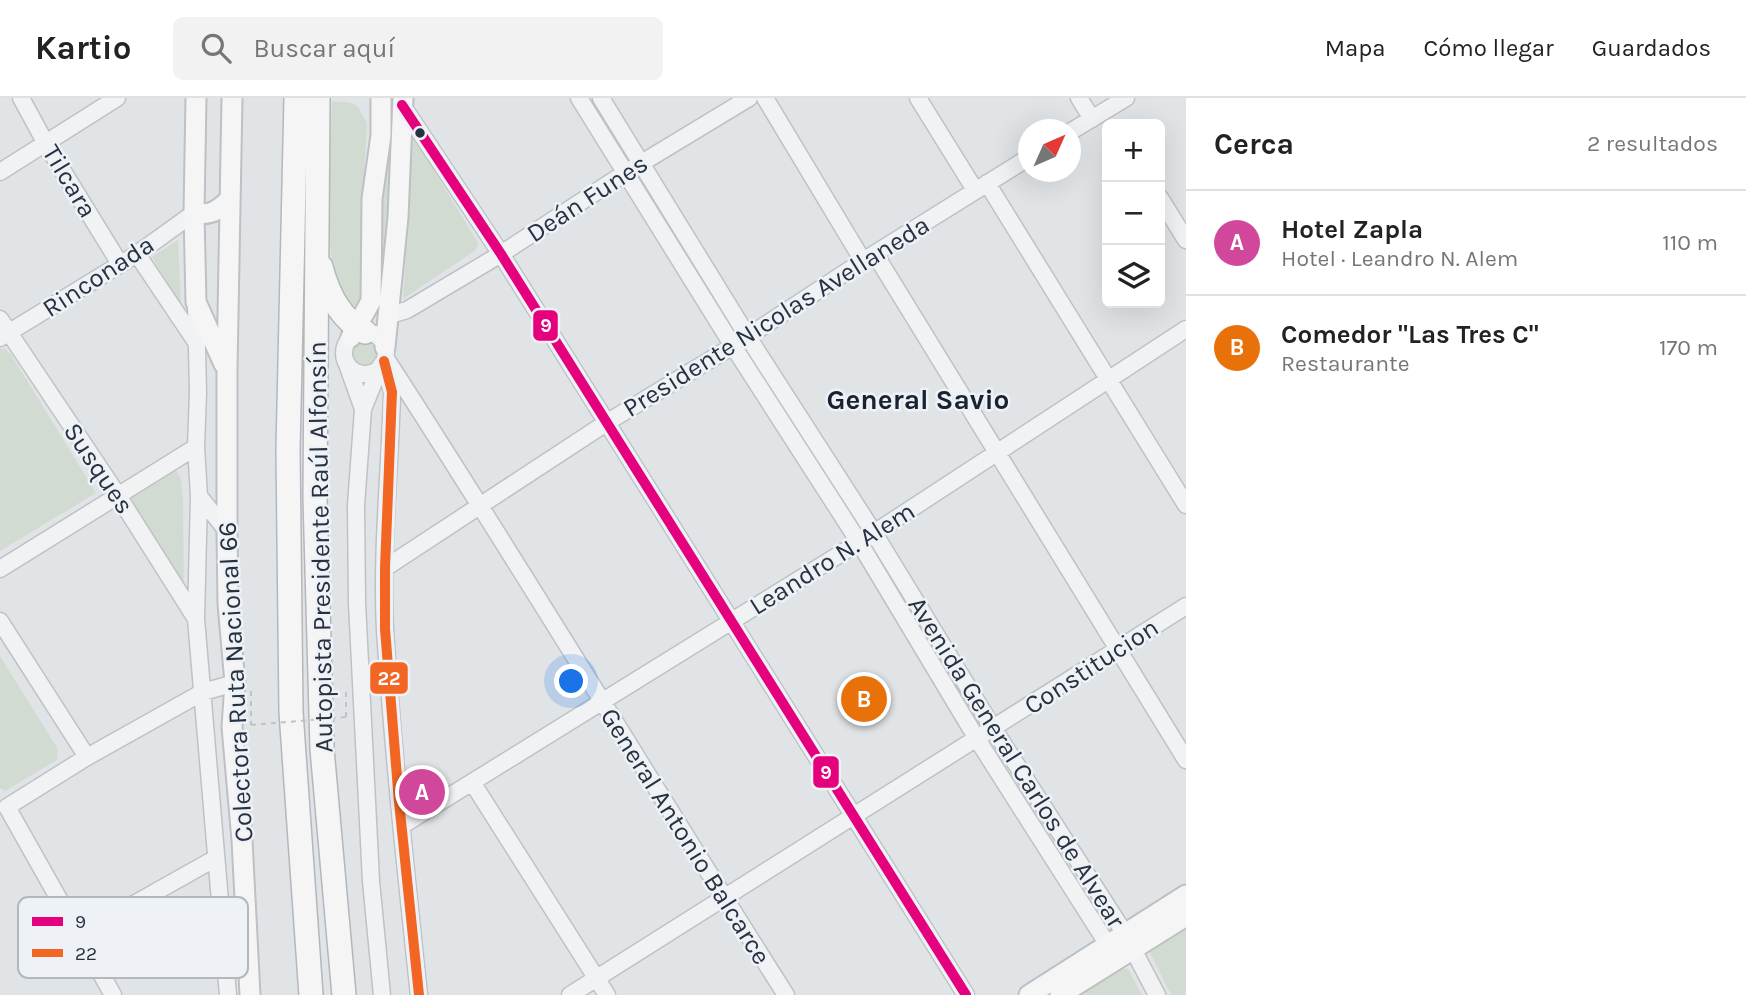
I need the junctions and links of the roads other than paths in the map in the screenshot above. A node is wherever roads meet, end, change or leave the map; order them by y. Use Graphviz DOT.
graph roads {
  1 [pos="21,98"];
  2 [pos="117,98"];
  3 [pos="195,98"];
  4 [pos="246,98"];
  5 [pos="296,98"];
  6 [pos="318,98"];
  7 [pos="364,98"];
  8 [pos="381,98"];
  9 [pos="579,98"];
  10 [pos="601,98"];
  11 [pos="749,98"];
  12 [pos="765,98"];
  13 [pos="918,98"];
  14 [pos="1079,98"];
  15 [pos="1126,98"];
  16 [pos="403,102"];
  17 [pos="232,105"];
  18 [pos="1104,118"];
  19 [pos="1081,127"];
  20 [pos="381,135"];
  21 [pos="45,142"];
  22 [pos="641,163"];
  23 [pos="1018,164"];
  24 [pos="0,172"];
  25 [pos="625,173"];
  26 [pos="981,187"];
  27 [pos="230,199"];
  28 [pos="1165,206"];
  29 [pos="194,213"];
  30 [pos="1186,240"];
  31 [pos="316,244"];
  32 [pos="136,254"];
  33 [pos="501,254"];
  34 [pos="869,258"];
  35 [pos="120,264"];
  36 [pos="195,302"];
  37 [pos="387,316"];
  38 [pos="360,327"];
  39 [pos="1186,329"];
  40 [pos="3,330"];
  41 [pos="748,337"];
  42 [pos="196,342"];
  43 [pos="733,346"];
  44 [pos="384,358"];
  45 [pos="347,364"];
  46 [pos="227,369"];
  47 [pos="1107,380"];
  48 [pos="363,409"];
  49 [pos="606,423"];
  50 [pos="196,447"];
  51 [pos="996,452"];
  52 [pos="117,494"];
  53 [pos="199,496"];
  54 [pos="481,505"];
  55 [pos="1186,505"];
  56 [pos="227,531"];
  57 [pos="874,533"];
  58 [pos="859,542"];
  59 [pos="385,568"];
  60 [pos="0,569"];
  61 [pos="1186,606"];
  62 [pos="196,619"];
  63 [pos="0,621"];
  64 [pos="731,623"];
  65 [pos="1118,647"];
  66 [pos="235,683"];
  67 [pos="203,692"];
  68 [pos="602,703"];
  69 [pos="993,728"];
  70 [pos="977,739"];
  71 [pos="87,757"];
  72 [pos="1186,760"];
  73 [pos="472,782"];
  74 [pos="3,806"];
  75 [pos="852,816"];
  76 [pos="402,825"];
  77 [pos="216,858"];
  78 [pos="1186,895"];
  79 [pos="57,897"];
  80 [pos="143,897"];
  81 [pos="219,897"];
  82 [pos="245,897"];
  83 [pos="723,897"];
  84 [pos="1186,916"];
  85 [pos="1130,941"];
  86 [pos="1108,945"];
  87 [pos="248,956"];
  88 [pos="103,978"];
  89 [pos="597,978"];
  90 [pos="113,995"];
  91 [pos="250,995"];
  92 [pos="311,995"];
  93 [pos="344,995"];
  94 [pos="382,995"];
  95 [pos="419,995"];
  96 [pos="570,995"];
  97 [pos="607,995"];
  98 [pos="786,995"];
  99 [pos="966,995"];
  100 [pos="1029,995"];
  101 [pos="1060,995"];
  102 [pos="1157,995"];
  1 -- 21 [label="street, Tilcara"];
  2 -- 21 [label="street"];
  3 -- 29 [label="main road, Colectora Ruta Nacional 66"];
  4 -- 17 [label="main road"];
  5 -- 92 [label="highway, Autopista Presidente Raúl Alfonsín"];
  6 -- 31 [label="highway, Autopista Presidente Raúl Alfonsín"];
  7 -- 20 [label="main road"];
  8 -- 20 [label="main road"];
  9 -- 25 [label="street, Avenida General Carlos de Alvear"];
  10 -- 22 [label="street, Avenida General Carlos de Alvear"];
  11 -- 22 [label="street, Deán Funes"];
  12 -- 34 [label="street"];
  13 -- 26 [label="street"];
  14 -- 18 [label="street"];
  15 -- 18 [label="street"];
  16 -- 33 [label="street"];
  16 -- 37 [label="main road"];
  17 -- 27 [label="main road, Colectora Ruta Nacional 66"];
  18 -- 19 [label="street"];
  20 -- 38 [label="main road"];
  21 -- 24 [label="street"];
  21 -- 35 [label="street, Tilcara"];
  22 -- 25 [label="street, Deán Funes"];
  22 -- 41 [label="street, Avenida General Carlos de Alvear"];
  23 -- 26 [label="street, Presidente Nicolas Avellaneda"];
  25 -- 33 [label="street, Deán Funes"];
  25 -- 43 [label="street, Avenida General Carlos de Alvear"];
  26 -- 34 [label="street, Presidente Nicolas Avellaneda"];
  26 -- 47 [label="street"];
  27 -- 29 [label="main road"];
  27 -- 46 [label="main road, Colectora Ruta Nacional 66"];
  28 -- 30 [label="street"];
  29 -- 32 [label="street, Rinconada"];
  29 -- 36 [label="main road, Colectora Ruta Nacional 66"];
  31 -- 38 [label="highway"];
  31 -- 93 [label="highway, Autopista Presidente Raúl Alfonsín"];
  32 -- 35 [label="street, Rinconada"];
  32 -- 42 [label="street"];
  33 -- 37 [label="street, Deán Funes"];
  33 -- 49 [label="street"];
  34 -- 41 [label="street, Presidente Nicolas Avellaneda"];
  34 -- 51 [label="street"];
  35 -- 40 [label="street, Rinconada"];
  36 -- 42 [label="street"];
  36 -- 46 [label="main road, Colectora Ruta Nacional 66"];
  37 -- 44 [label="main road"];
  38 -- 44 [label="street"];
  38 -- 45 [label="street"];
  39 -- 47 [label="street, Leandro N. Alem"];
  40 -- 52 [label="street, Susques"];
  41 -- 43 [label="street, Presidente Nicolas Avellaneda"];
  41 -- 57 [label="street, Avenida General Carlos de Alvear"];
  42 -- 50 [label="street"];
  43 -- 49 [label="street, Presidente Nicolas Avellaneda"];
  43 -- 58 [label="street, Avenida General Carlos de Alvear"];
  44 -- 45 [label="street"];
  44 -- 48 [label="street"];
  44 -- 54 [label="street, General Antonio Balcarce"];
  44 -- 59 [label="street"];
  45 -- 48 [label="street"];
  46 -- 56 [label="main road, Colectora Ruta Nacional 66"];
  47 -- 51 [label="street, Leandro N. Alem"];
  47 -- 55 [label="street"];
  48 -- 94 [label="street"];
  49 -- 54 [label="street, Presidente Nicolas Avellaneda"];
  49 -- 64 [label="street"];
  50 -- 52 [label="street"];
  50 -- 53 [label="street"];
  51 -- 57 [label="street, Leandro N. Alem"];
  51 -- 65 [label="street"];
  52 -- 60 [label="street"];
  52 -- 62 [label="street, Susques"];
  53 -- 56 [label="street"];
  53 -- 62 [label="street"];
  54 -- 59 [label="street, Presidente Nicolas Avellaneda"];
  54 -- 68 [label="street, General Antonio Balcarce"];
  56 -- 66 [label="main road, Colectora Ruta Nacional 66"];
  57 -- 58 [label="street, Leandro N. Alem"];
  57 -- 69 [label="street, Avenida General Carlos de Alvear"];
  58 -- 64 [label="street, Leandro N. Alem"];
  58 -- 70 [label="street, Avenida General Carlos de Alvear"];
  59 -- 76 [label="street"];
  61 -- 65 [label="street, Constitucion"];
  62 -- 67 [label="street"];
  63 -- 71 [label="street"];
  64 -- 68 [label="street, Leandro N. Alem"];
  64 -- 75 [label="street"];
  65 -- 69 [label="street, Constitucion"];
  65 -- 72 [label="street"];
  66 -- 67 [label="street"];
  66 -- 82 [label="main road, Colectora Ruta Nacional 66"];
  67 -- 71 [label="street"];
  67 -- 77 [label="street"];
  68 -- 73 [label="street, Leandro N. Alem"];
  68 -- 83 [label="street, General Antonio Balcarce"];
  69 -- 70 [label="street, Constitucion"];
  69 -- 85 [label="street, Avenida General Carlos de Alvear"];
  70 -- 75 [label="street, Constitucion"];
  70 -- 86 [label="street, Avenida General Carlos de Alvear"];
  71 -- 74 [label="street"];
  73 -- 76 [label="street, Leandro N. Alem"];
  73 -- 89 [label="street"];
  74 -- 79 [label="street"];
  75 -- 83 [label="street, Constitucion"];
  75 -- 99 [label="street"];
  76 -- 95 [label="street"];
  77 -- 80 [label="street"];
  77 -- 81 [label="street"];
  78 -- 85 [label="main road"];
  83 -- 89 [label="street, Constitucion"];
  83 -- 98 [label="street, General Antonio Balcarce"];
  84 -- 85 [label="main road"];
  85 -- 86 [label="main road"];
  85 -- 101 [label="main road"];
  85 -- 102 [label="street, Avenida General Carlos de Alvear"];
  86 -- 100 [label="main road"];
  87 -- 91 [label="main road, Colectora Ruta Nacional 66"];
  88 -- 90 [label="street"];
  89 -- 96 [label="street, Constitucion"];
  89 -- 97 [label="street"];
}
